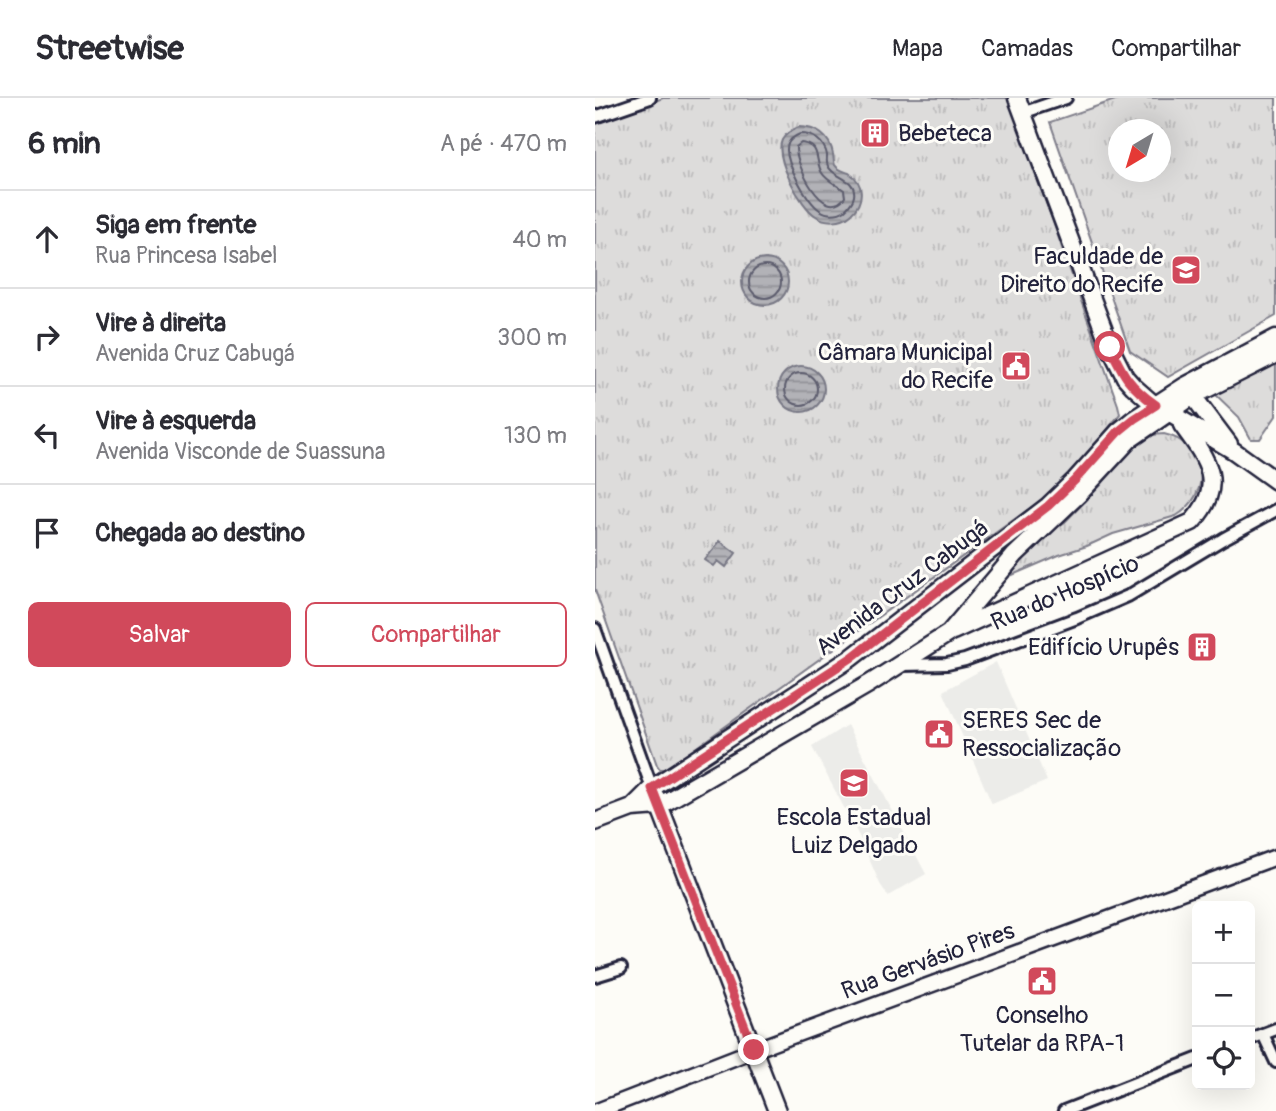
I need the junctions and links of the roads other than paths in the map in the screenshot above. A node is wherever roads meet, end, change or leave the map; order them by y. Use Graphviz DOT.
graph roads {
  1 [pos="650,98"];
  2 [pos="1066,98"];
  3 [pos="1020,106"];
  4 [pos="595,117"];
  5 [pos="1276,338"];
  6 [pos="1276,354"];
  7 [pos="1189,391"];
  8 [pos="1167,412"];
  9 [pos="1234,451"];
  10 [pos="1276,481"];
  11 [pos="1276,510"];
  12 [pos="595,629"];
  13 [pos="949,633"];
  14 [pos="899,665"];
  15 [pos="652,788"];
  16 [pos="659,806"];
  17 [pos="632,808"];
  18 [pos="595,822"];
  19 [pos="1276,857"];
  20 [pos="621,968"];
  21 [pos="595,976"];
  22 [pos="1276,1029"];
  23 [pos="1263,1034"];
  24 [pos="1255,1037"];
  25 [pos="754,1050"];
  26 [pos="1192,1061"];
  27 [pos="1276,1062"];
  28 [pos="597,1111"];
  29 [pos="777,1111"];
  30 [pos="1064,1111"];
  1 -- 4 [label="street"];
  2 -- 3 [label="street"];
  3 -- 8 [label="main road"];
  5 -- 7 [label="main road"];
  6 -- 7 [label="main road"];
  7 -- 8 [label="main road, Avenida Cruz Cabugá"];
  7 -- 9 [label="main road"];
  8 -- 9 [label="main road"];
  8 -- 13 [label="main road, Avenida Cruz Cabugá"];
  8 -- 13 [label="main road"];
  8 -- 15 [label="main road, Avenida Cruz Cabugá"];
  9 -- 10 [label="main road"];
  11 -- 14 [label="street, Rua do Hospício"];
  12 -- 15 [label="street"];
  13 -- 14 [label="main road, Avenida Cruz Cabugá"];
  14 -- 16 [label="main road, Avenida Cruz Cabugá"];
  15 -- 16 [label="main road"];
  15 -- 17 [label="main road, Avenida Cruz Cabugá"];
  16 -- 17 [label="main road, Avenida Cruz Cabugá"];
  16 -- 25 [label="main road"];
  17 -- 18 [label="main road, Avenida Cruz Cabugá"];
  19 -- 25 [label="street, Rua Gervásio Pires"];
  20 -- 21 [label="street"];
  22 -- 23 [label="street"];
  23 -- 24 [label="street"];
  23 -- 27 [label="street"];
  25 -- 28 [label="street, Rua Gervásio Pires"];
  25 -- 29 [label="main road"];
  26 -- 30 [label="street"];
}
